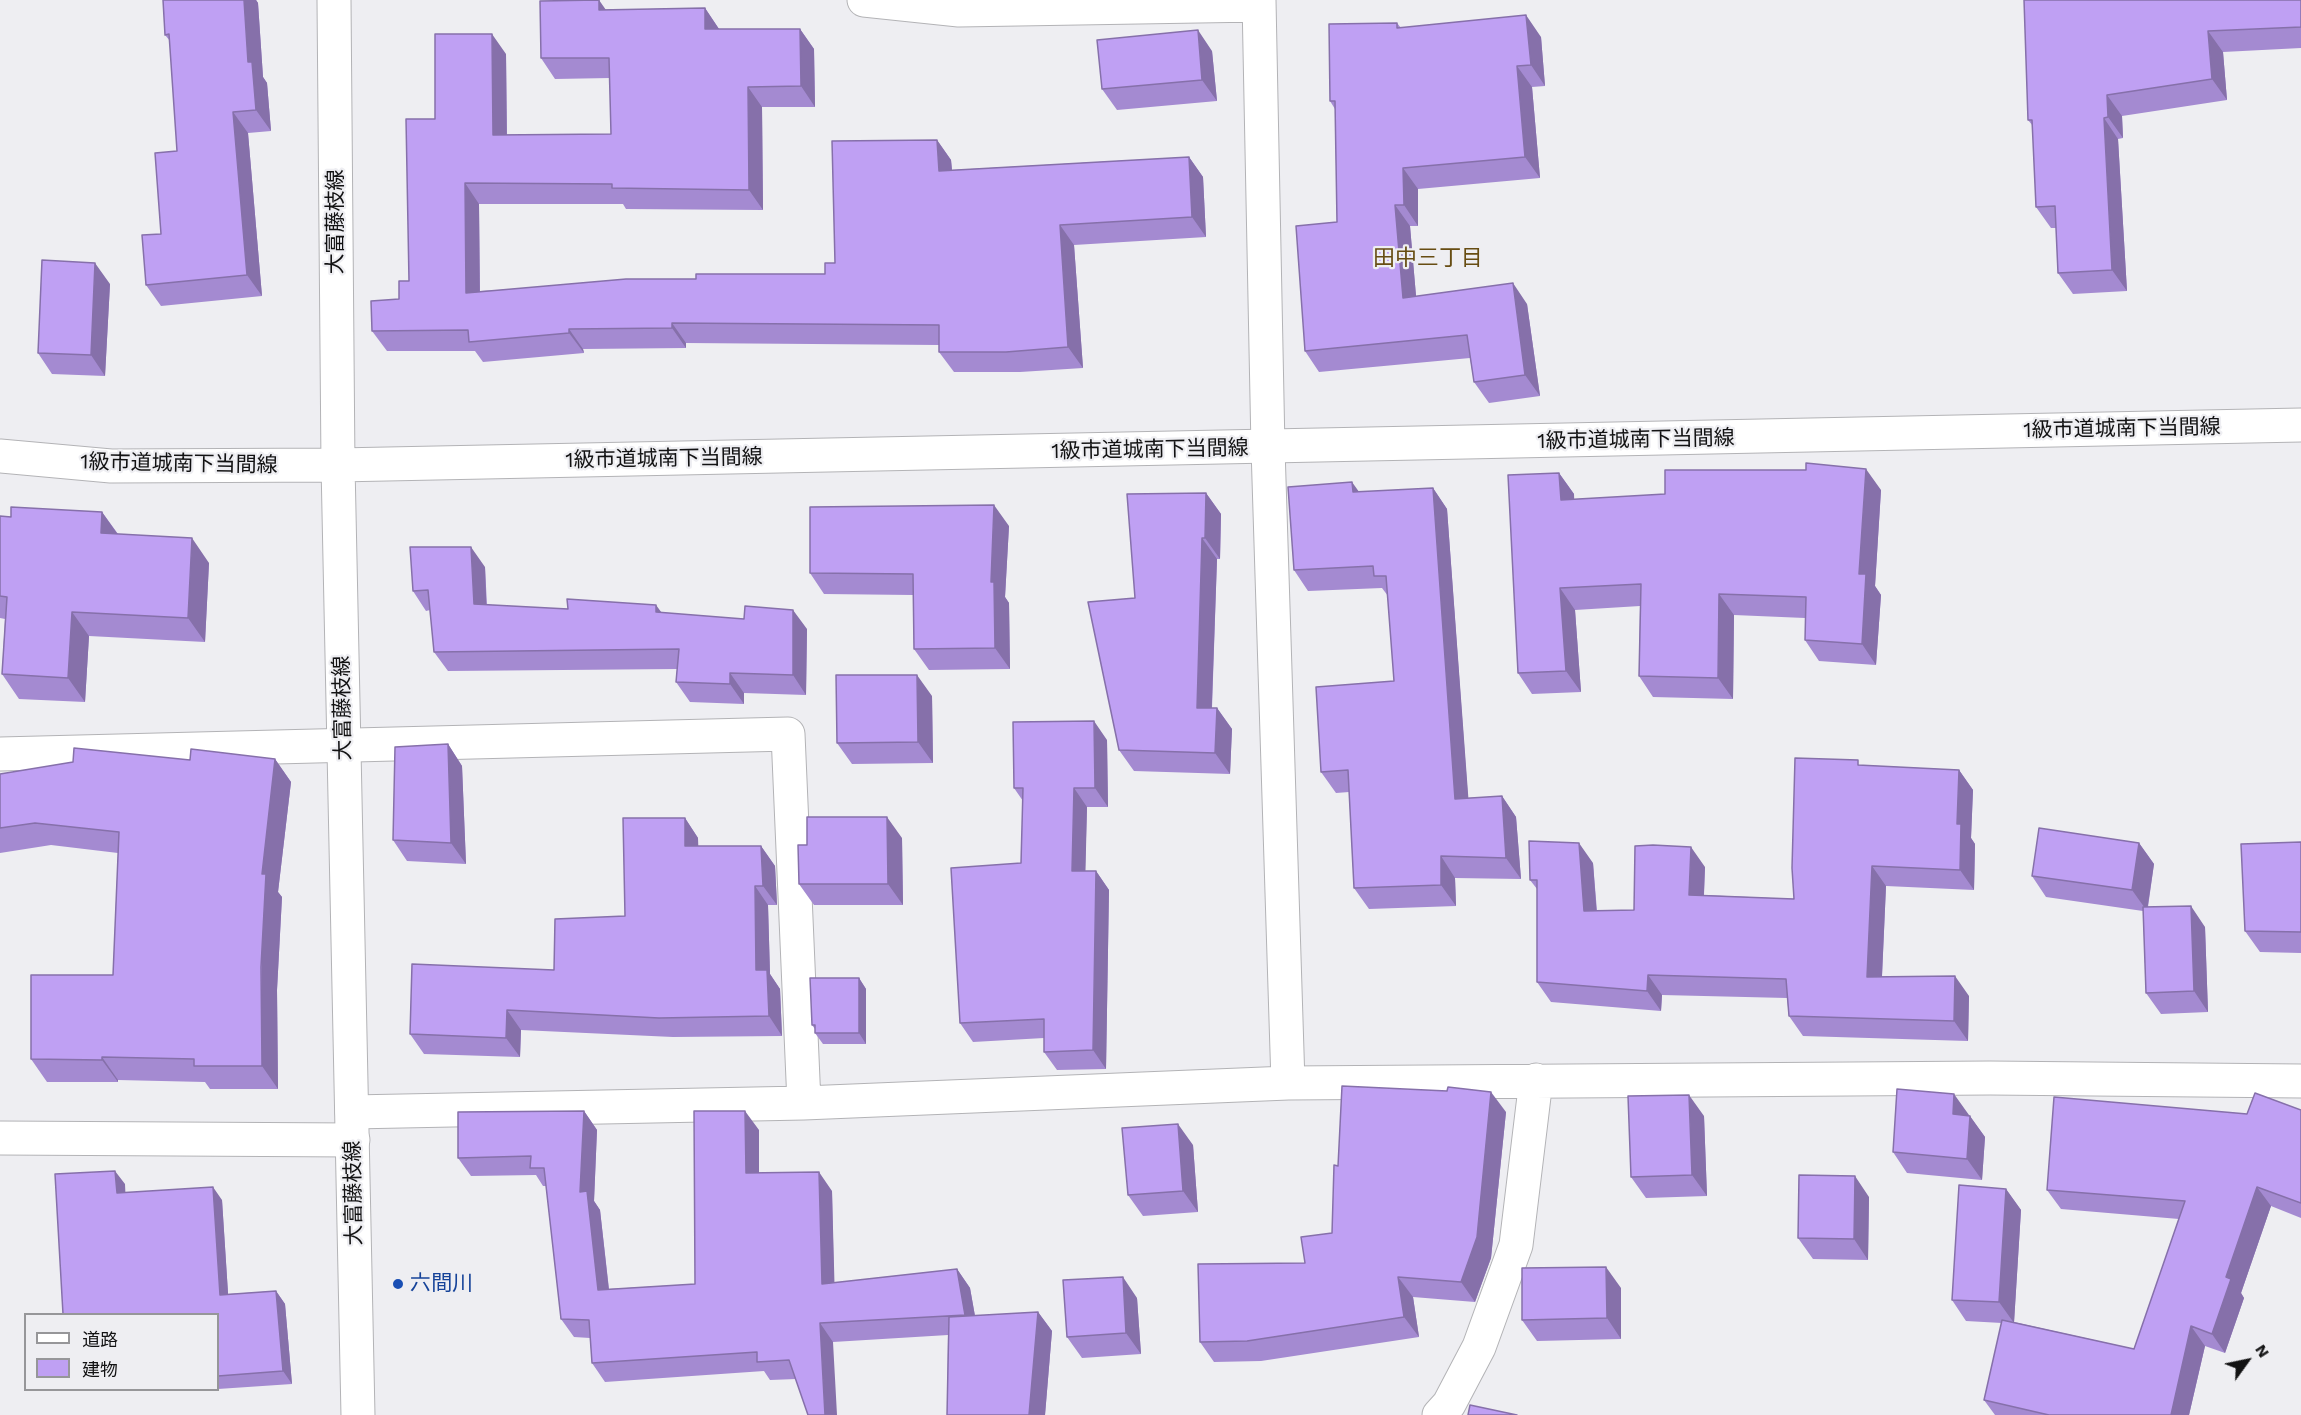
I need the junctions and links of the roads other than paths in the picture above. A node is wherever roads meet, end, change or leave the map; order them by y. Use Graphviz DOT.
graph roads {
  1 [pos="334,0"];
  2 [pos="864,0"];
  3 [pos="1259,2"];
  4 [pos="2301,425"];
  5 [pos="1268,448"];
  6 [pos="0,456"];
  7 [pos="338,465"];
  8 [pos="344,745"];
  9 [pos="0,754"];
  10 [pos="1536,1080"];
  11 [pos="2301,1081"];
  12 [pos="1288,1083"];
  13 [pos="804,1102"];
  14 [pos="353,1126"];
  15 [pos="0,1138"];
  16 [pos="358,1415"];
  17 [pos="1439,1415"];
  1 -- 7 [label="street, 大富藤枝線"];
  2 -- 3 [label="street"];
  3 -- 5 [label="street"];
  4 -- 5 [label="street, 1級市道城南下当間線"];
  5 -- 7 [label="street, 1級市道城南下当間線"];
  5 -- 12 [label="street"];
  6 -- 7 [label="street, 1級市道城南下当間線"];
  7 -- 8 [label="street, 大富藤枝線"];
  8 -- 9 [label="street"];
  8 -- 13 [label="street"];
  8 -- 14 [label="street, 大富藤枝線"];
  10 -- 11 [label="street"];
  10 -- 12 [label="street"];
  10 -- 17 [label="street"];
  12 -- 13 [label="street"];
  13 -- 14 [label="street"];
  14 -- 15 [label="street"];
  14 -- 16 [label="street, 大富藤枝線"];
}
